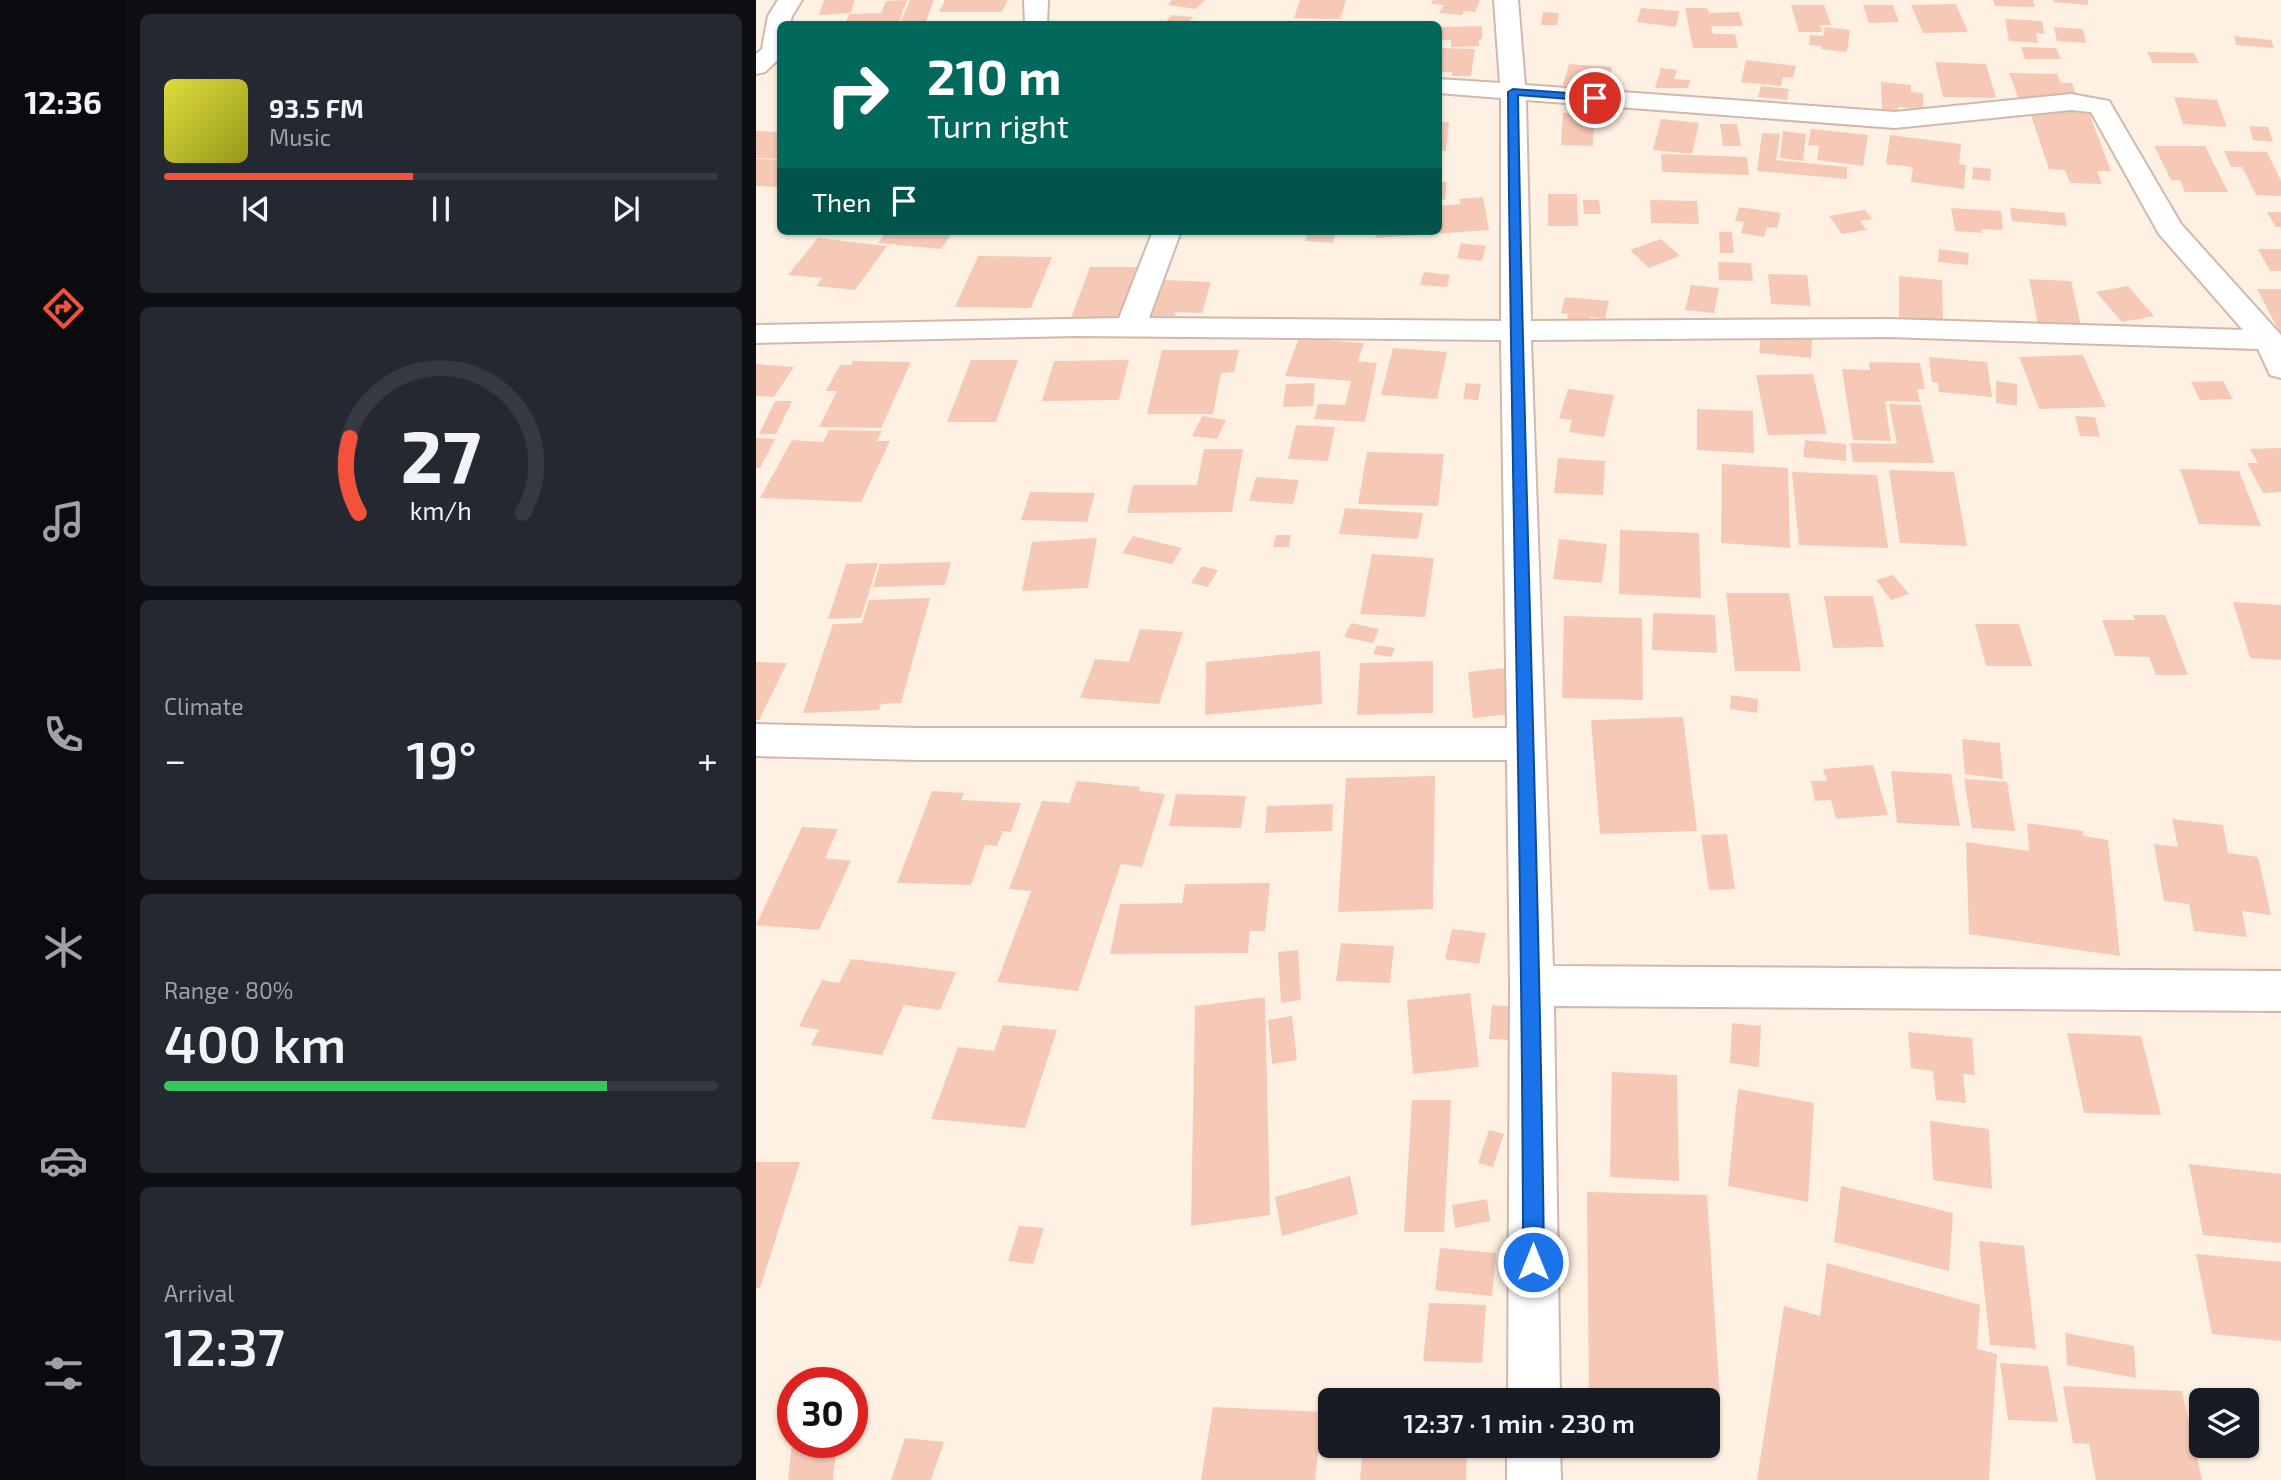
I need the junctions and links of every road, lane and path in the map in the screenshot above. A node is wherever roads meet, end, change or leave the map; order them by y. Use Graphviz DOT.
graph roads {
  1 [pos="789,0"];
  2 [pos="1037,0"];
  3 [pos="1506,0"];
  4 [pos="778,21"];
  5 [pos="1037,21"];
  6 [pos="777,25"];
  7 [pos="765,61"];
  8 [pos="1442,86"];
  9 [pos="1513,92"];
  10 [pos="1165,235"];
  11 [pos="1130,328"];
  12 [pos="1516,331"];
  13 [pos="756,334"];
  14 [pos="2269,340"];
  15 [pos="2281,368"];
  16 [pos="756,740"];
  17 [pos="1526,744"];
  18 [pos="1532,986"];
  19 [pos="2281,991"];
  20 [pos="1534,1388"];
  21 [pos="1534,1458"];
  22 [pos="1534,1480"];
  1 -- 4 [label="street"];
  2 -- 5 [label="street"];
  3 -- 9 [label="street"];
  6 -- 7 [label="street"];
  8 -- 9 [label="street"];
  9 -- 12 [label="street"];
  9 -- 14 [label="street"];
  10 -- 11 [label="street"];
  11 -- 12 [label="street"];
  11 -- 13 [label="street"];
  12 -- 14 [label="street"];
  12 -- 17 [label="street"];
  14 -- 15 [label="street"];
  16 -- 17 [label="street"];
  17 -- 18 [label="street"];
  18 -- 19 [label="street"];
  18 -- 20 [label="street"];
  21 -- 22 [label="street"];
}
